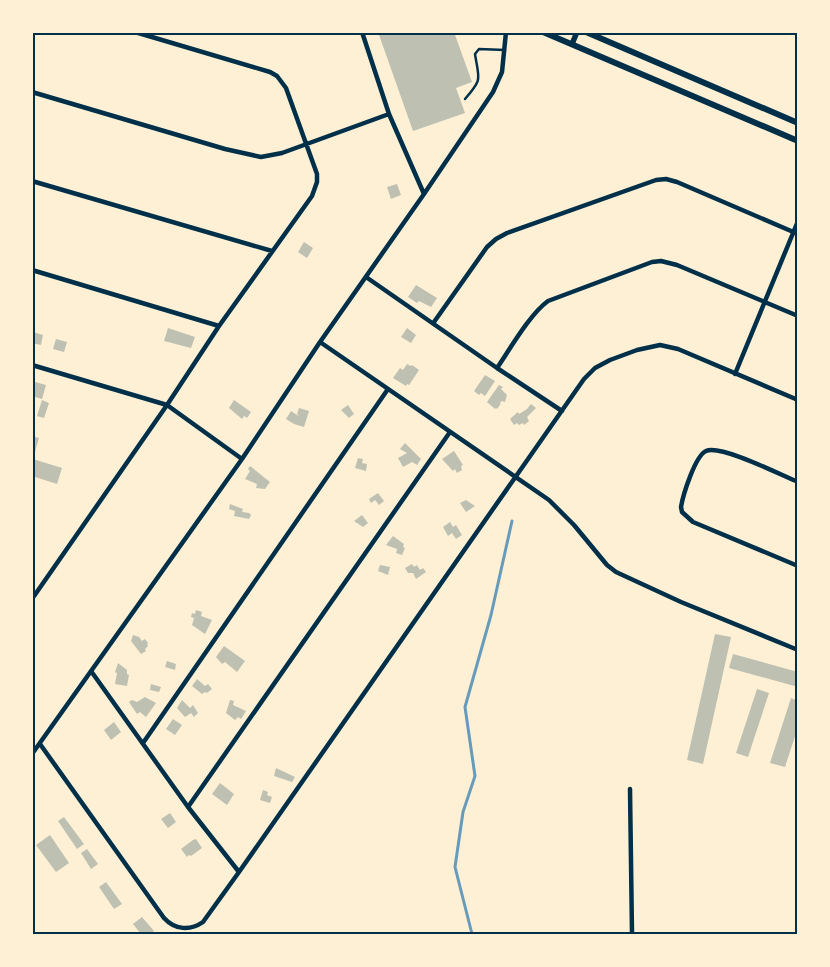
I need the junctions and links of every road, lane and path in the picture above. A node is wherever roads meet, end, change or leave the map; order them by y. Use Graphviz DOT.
graph roads {
  1 [pos="135,32"];
  2 [pos="362,32"];
  3 [pos="506,32"];
  4 [pos="543,32"];
  5 [pos="577,32"];
  6 [pos="586,32"];
  7 [pos="572,44"];
  8 [pos="504,50"];
  9 [pos="32,92"];
  10 [pos="465,99"];
  11 [pos="389,114"];
  12 [pos="798,123"];
  13 [pos="798,141"];
  14 [pos="306,145"];
  15 [pos="32,181"];
  16 [pos="424,194"];
  17 [pos="798,221"];
  18 [pos="795,233"];
  19 [pos="272,251"];
  20 [pos="32,270"];
  21 [pos="366,277"];
  22 [pos="764,302"];
  23 [pos="798,316"];
  24 [pos="434,322"];
  25 [pos="219,326"];
  26 [pos="320,342"];
  27 [pos="32,365"];
  28 [pos="497,368"];
  29 [pos="735,374"];
  30 [pos="388,389"];
  31 [pos="798,400"];
  32 [pos="167,405"];
  33 [pos="562,411"];
  34 [pos="450,432"];
  35 [pos="242,458"];
  36 [pos="515,478"];
  37 [pos="798,482"];
  38 [pos="798,566"];
  39 [pos="32,599"];
  40 [pos="798,650"];
  41 [pos="91,671"];
  42 [pos="143,743"];
  43 [pos="40,744"];
  44 [pos="32,754"];
  45 [pos="630,789"];
  46 [pos="188,807"];
  47 [pos="239,872"];
  48 [pos="632,934"];
  1 -- 14 [label="street"];
  2 -- 11 [label="street"];
  3 -- 8 [label="street"];
  4 -- 7 [label="main road"];
  5 -- 7 [label="street"];
  6 -- 12 [label="main road"];
  7 -- 13 [label="main road"];
  8 -- 10 [label="lane"];
  8 -- 16 [label="street"];
  9 -- 14 [label="street"];
  11 -- 14 [label="street"];
  11 -- 16 [label="street"];
  14 -- 19 [label="street"];
  15 -- 19 [label="street"];
  16 -- 21 [label="street"];
  17 -- 18 [label="street"];
  18 -- 22 [label="street"];
  18 -- 24 [label="street"];
  19 -- 25 [label="street"];
  20 -- 25 [label="street"];
  21 -- 24 [label="street"];
  21 -- 26 [label="street"];
  22 -- 23 [label="street"];
  22 -- 28 [label="street"];
  22 -- 29 [label="street"];
  24 -- 28 [label="street"];
  25 -- 32 [label="street"];
  26 -- 30 [label="street"];
  26 -- 35 [label="street"];
  27 -- 32 [label="street"];
  28 -- 33 [label="street"];
  29 -- 31 [label="street"];
  29 -- 33 [label="street"];
  30 -- 34 [label="street"];
  30 -- 42 [label="street"];
  32 -- 35 [label="street"];
  32 -- 39 [label="street"];
  33 -- 36 [label="street"];
  34 -- 36 [label="street"];
  34 -- 46 [label="street"];
  35 -- 41 [label="street"];
  36 -- 40 [label="street"];
  36 -- 47 [label="street"];
  37 -- 38 [label="street"];
  41 -- 42 [label="street"];
  41 -- 43 [label="street"];
  42 -- 46 [label="street"];
  43 -- 44 [label="street"];
  43 -- 47 [label="street"];
  45 -- 48 [label="street"];
  46 -- 47 [label="street"];
}
